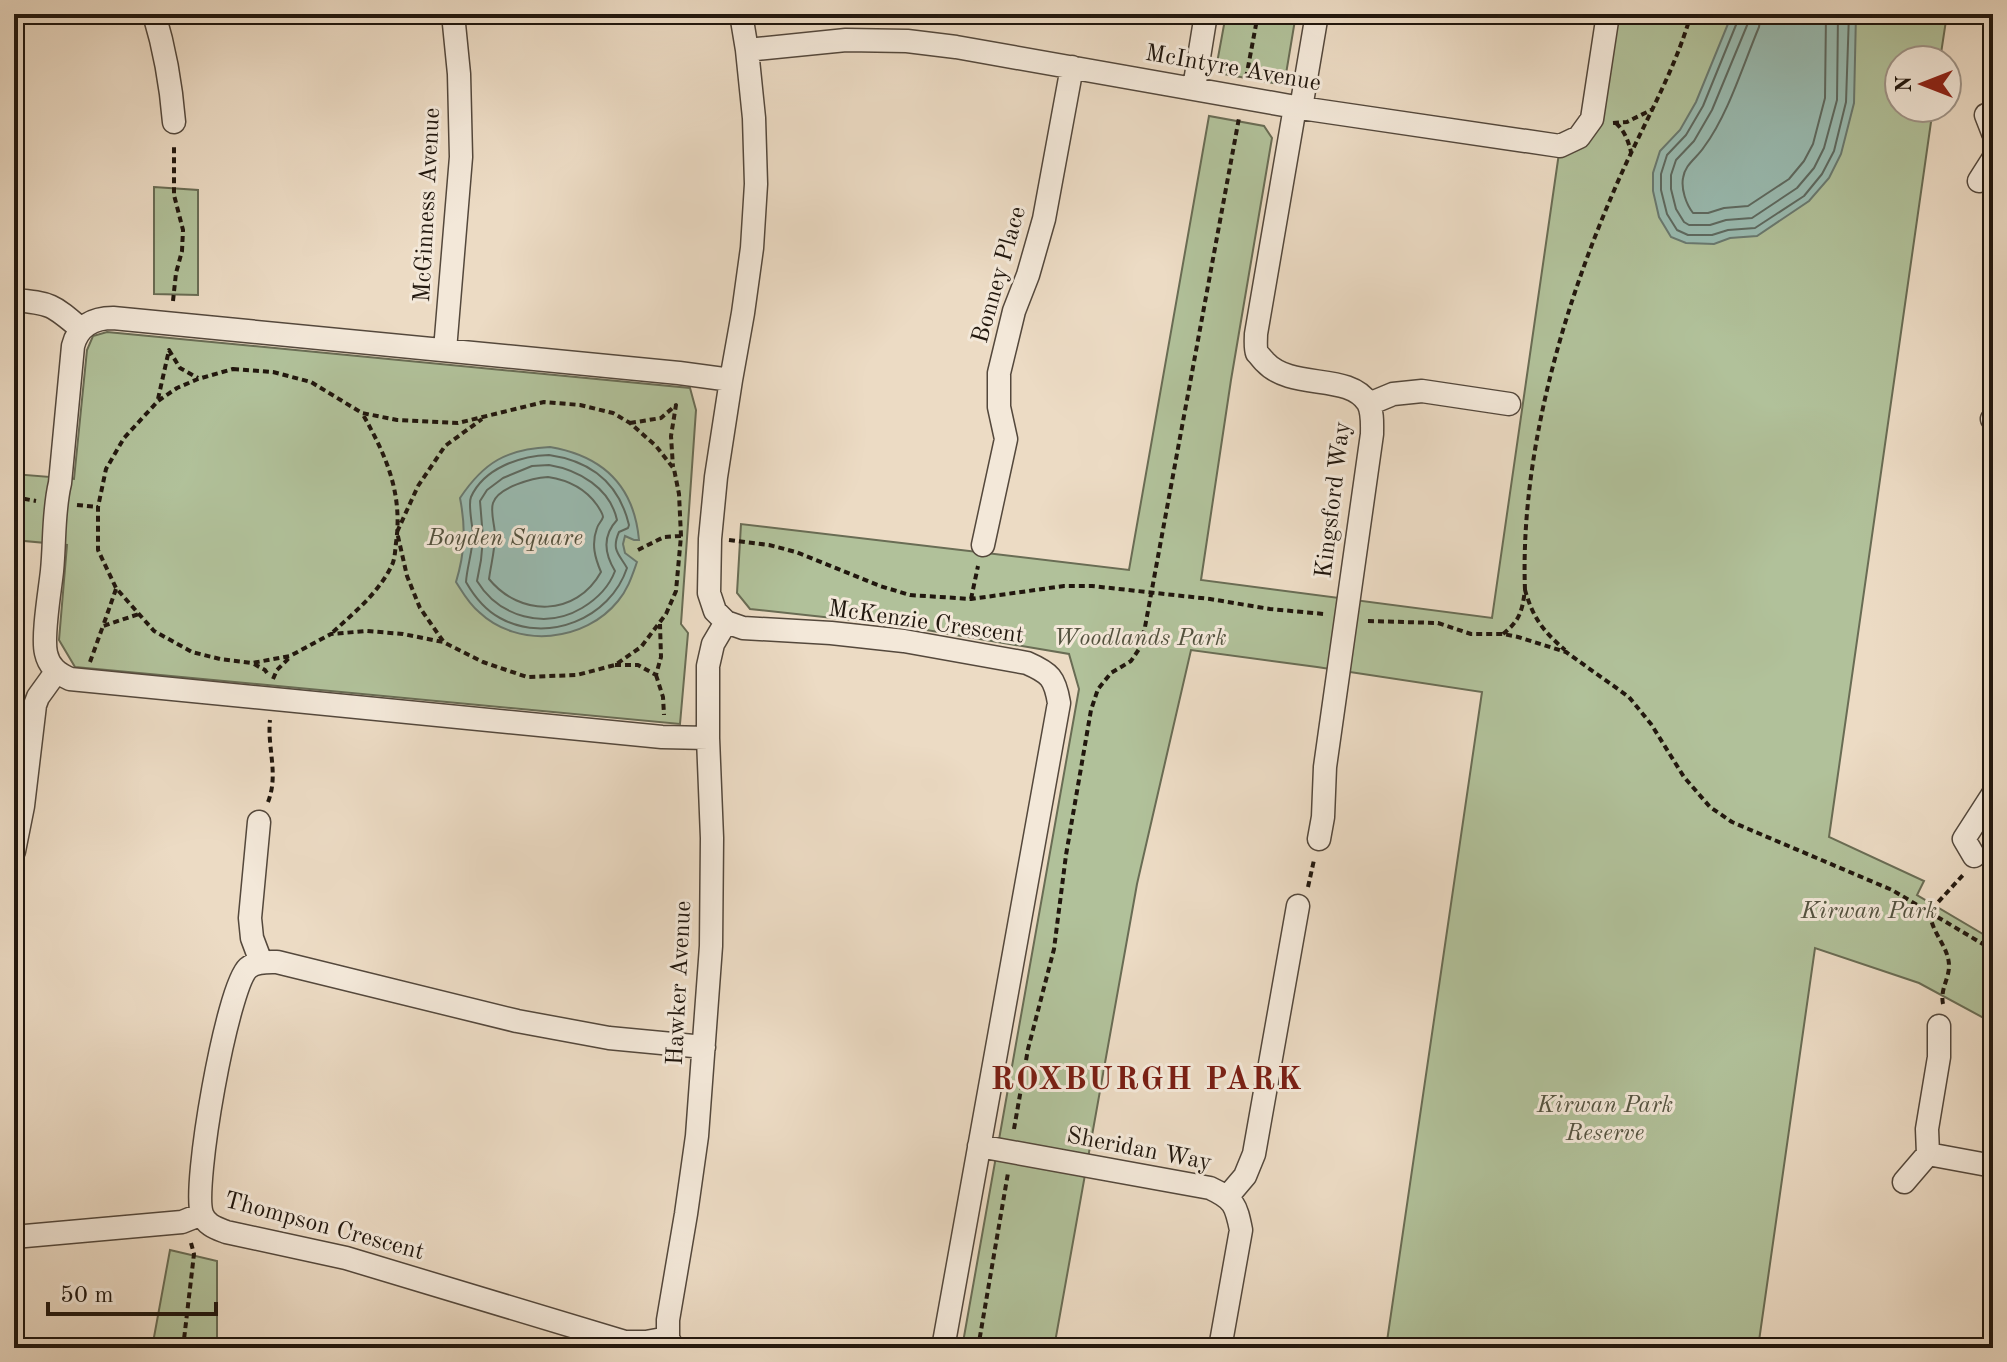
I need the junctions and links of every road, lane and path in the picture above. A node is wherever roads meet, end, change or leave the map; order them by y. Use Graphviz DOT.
graph roads {
  1 [pos="154,14"];
  2 [pos="453,14"];
  3 [pos="741,14"];
  4 [pos="1206,14"];
  5 [pos="1258,14"];
  6 [pos="1317,14"];
  7 [pos="1608,14"];
  8 [pos="1691,14"];
  9 [pos="747,50"];
  10 [pos="1072,67"];
  11 [pos="1194,88"];
  12 [pos="1243,97"];
  13 [pos="1298,107"];
  14 [pos="1655,107"];
  15 [pos="174,122"];
  16 [pos="1632,153"];
  17 [pos="1993,159"];
  18 [pos="1979,181"];
  19 [pos="14,300"];
  20 [pos="171,325"];
  21 [pos="81,329"];
  22 [pos="169,350"];
  23 [pos="445,350"];
  24 [pos="198,379"];
  25 [pos="731,380"];
  26 [pos="158,401"];
  27 [pos="1369,404"];
  28 [pos="1509,404"];
  29 [pos="362,413"];
  30 [pos="483,418"];
  31 [pos="630,423"];
  32 [pos="674,469"];
  33 [pos="397,532"];
  34 [pos="681,536"];
  35 [pos="983,545"];
  36 [pos="638,550"];
  37 [pos="116,588"];
  38 [pos="1525,590"];
  39 [pos="971,599"];
  40 [pos="139,614"];
  41 [pos="660,621"];
  42 [pos="726,622"];
  43 [pos="331,634"];
  44 [pos="1503,634"];
  45 [pos="443,642"];
  46 [pos="1566,652"];
  47 [pos="290,656"];
  48 [pos="252,663"];
  49 [pos="615,665"];
  50 [pos="56,672"];
  51 [pos="272,699"];
  52 [pos="708,738"];
  53 [pos="1993,794"];
  54 [pos="259,822"];
  55 [pos="1319,839"];
  56 [pos="14,851"];
  57 [pos="1974,856"];
  58 [pos="1298,906"];
  59 [pos="1930,911"];
  60 [pos="1993,950"];
  61 [pos="261,962"];
  62 [pos="1939,1026"];
  63 [pos="704,1047"];
  64 [pos="979,1146"];
  65 [pos="1009,1152"];
  66 [pos="1928,1154"];
  67 [pos="1993,1166"];
  68 [pos="1904,1182"];
  69 [pos="1228,1196"];
  70 [pos="192,1218"];
  71 [pos="14,1237"];
  72 [pos="670,1343"];
  73 [pos="183,1348"];
  74 [pos="943,1348"];
  75 [pos="978,1348"];
  76 [pos="1220,1348"];
  1 -- 15 [label="street"];
  2 -- 23 [label="street, McGinness Avenue"];
  3 -- 9 [label="street"];
  4 -- 11 [label="street"];
  5 -- 12 [label="path"];
  6 -- 13 [label="street"];
  7 -- 13 [label="street, McIntyre Avenue"];
  8 -- 14 [label="path"];
  9 -- 10 [label="street, McIntyre Avenue"];
  9 -- 25 [label="street"];
  10 -- 11 [label="street, McIntyre Avenue"];
  10 -- 35 [label="street, Bonney Place"];
  11 -- 12 [label="street, McIntyre Avenue"];
  12 -- 13 [label="street, McIntyre Avenue"];
  12 -- 65 [label="path"];
  13 -- 27 [label="street, Kingsford Way"];
  14 -- 16 [label="path"];
  14 -- 16 [label="path"];
  15 -- 20 [label="path"];
  16 -- 38 [label="path"];
  17 -- 18 [label="street"];
  19 -- 21 [label="street"];
  20 -- 21 [label="street"];
  20 -- 22 [label="path"];
  20 -- 23 [label="street"];
  21 -- 50 [label="street"];
  22 -- 24 [label="path"];
  22 -- 26 [label="path"];
  23 -- 25 [label="street"];
  24 -- 26 [label="path"];
  24 -- 29 [label="path"];
  25 -- 42 [label="street"];
  26 -- 37 [label="path"];
  27 -- 28 [label="street"];
  27 -- 55 [label="street, Kingsford Way"];
  29 -- 30 [label="path"];
  29 -- 33 [label="path"];
  30 -- 31 [label="path"];
  30 -- 33 [label="path"];
  31 -- 32 [label="path"];
  31 -- 32 [label="path"];
  32 -- 34 [label="path"];
  33 -- 43 [label="path"];
  33 -- 45 [label="path"];
  34 -- 36 [label="path"];
  34 -- 41 [label="path"];
  35 -- 39 [label="path"];
  37 -- 40 [label="path"];
  37 -- 40 [label="path"];
  38 -- 44 [label="path"];
  38 -- 46 [label="path"];
  40 -- 48 [label="path"];
  41 -- 49 [label="path"];
  41 -- 49 [label="path"];
  42 -- 52 [label="street, Hawker Avenue"];
  42 -- 64 [label="street, McKenzie Crescent"];
  43 -- 45 [label="path"];
  43 -- 47 [label="path"];
  45 -- 49 [label="path"];
  47 -- 48 [label="path"];
  47 -- 48 [label="path"];
  50 -- 51 [label="street"];
  50 -- 56 [label="street"];
  51 -- 52 [label="street"];
  51 -- 54 [label="path"];
  52 -- 63 [label="street, Hawker Avenue"];
  53 -- 57 [label="street"];
  54 -- 61 [label="street"];
  55 -- 58 [label="path"];
  57 -- 59 [label="path"];
  58 -- 69 [label="street"];
  59 -- 60 [label="path"];
  59 -- 62 [label="path"];
  61 -- 63 [label="street"];
  61 -- 70 [label="street, Thompson Crescent"];
  62 -- 66 [label="street"];
  63 -- 72 [label="street, Hawker Avenue"];
  64 -- 65 [label="street, Sheridan Way"];
  64 -- 74 [label="street, McKenzie Crescent"];
  65 -- 69 [label="street, Sheridan Way"];
  65 -- 75 [label="path"];
  66 -- 67 [label="street"];
  66 -- 68 [label="street"];
  69 -- 76 [label="street, Sheridan Way"];
  70 -- 71 [label="street"];
  70 -- 72 [label="street, Thompson Crescent"];
  70 -- 73 [label="path"];
}
